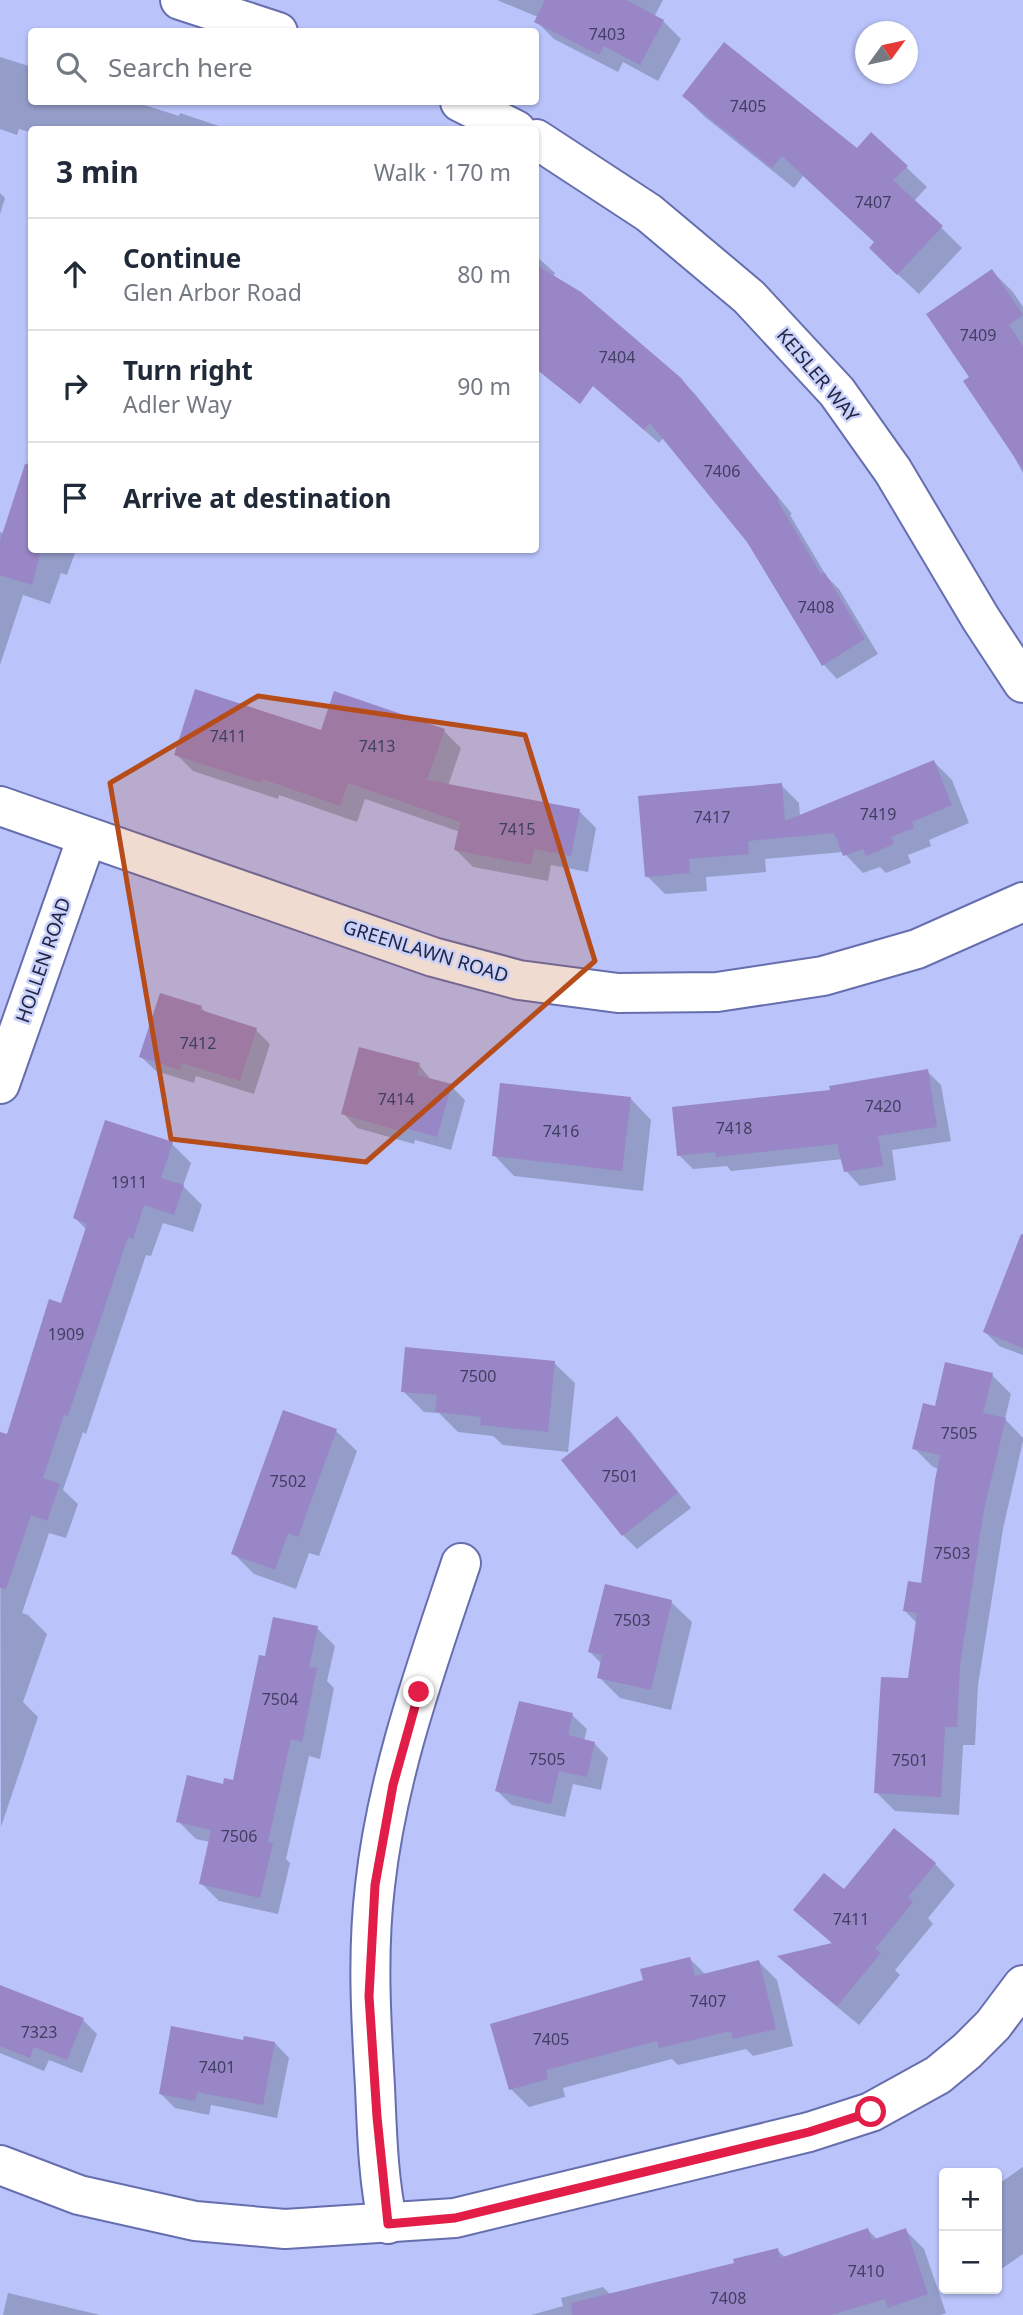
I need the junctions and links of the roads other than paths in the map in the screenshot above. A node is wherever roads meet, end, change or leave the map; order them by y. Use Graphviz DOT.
graph roads {
  1 [pos="180,0"];
  2 [pos="266,28"];
  3 [pos="466,105"];
  4 [pos="508,126"];
  5 [pos="539,141"];
  6 [pos="1023,683"];
  7 [pos="0,806"];
  8 [pos="87,836"];
  9 [pos="1023,902"];
  10 [pos="0,1084"];
  11 [pos="461,1563"];
  12 [pos="1023,1984"];
  13 [pos="0,2165"];
  14 [pos="388,2224"];
  1 -- 2 [label="street"];
  3 -- 4 [label="street"];
  5 -- 6 [label="street, KEISLER WAY"];
  7 -- 8 [label="street, GREENLAWN ROAD"];
  8 -- 9 [label="street, GREENLAWN ROAD"];
  8 -- 10 [label="street, HOLLEN ROAD"];
  11 -- 14 [label="street"];
  12 -- 14 [label="street"];
  13 -- 14 [label="street"];
}
